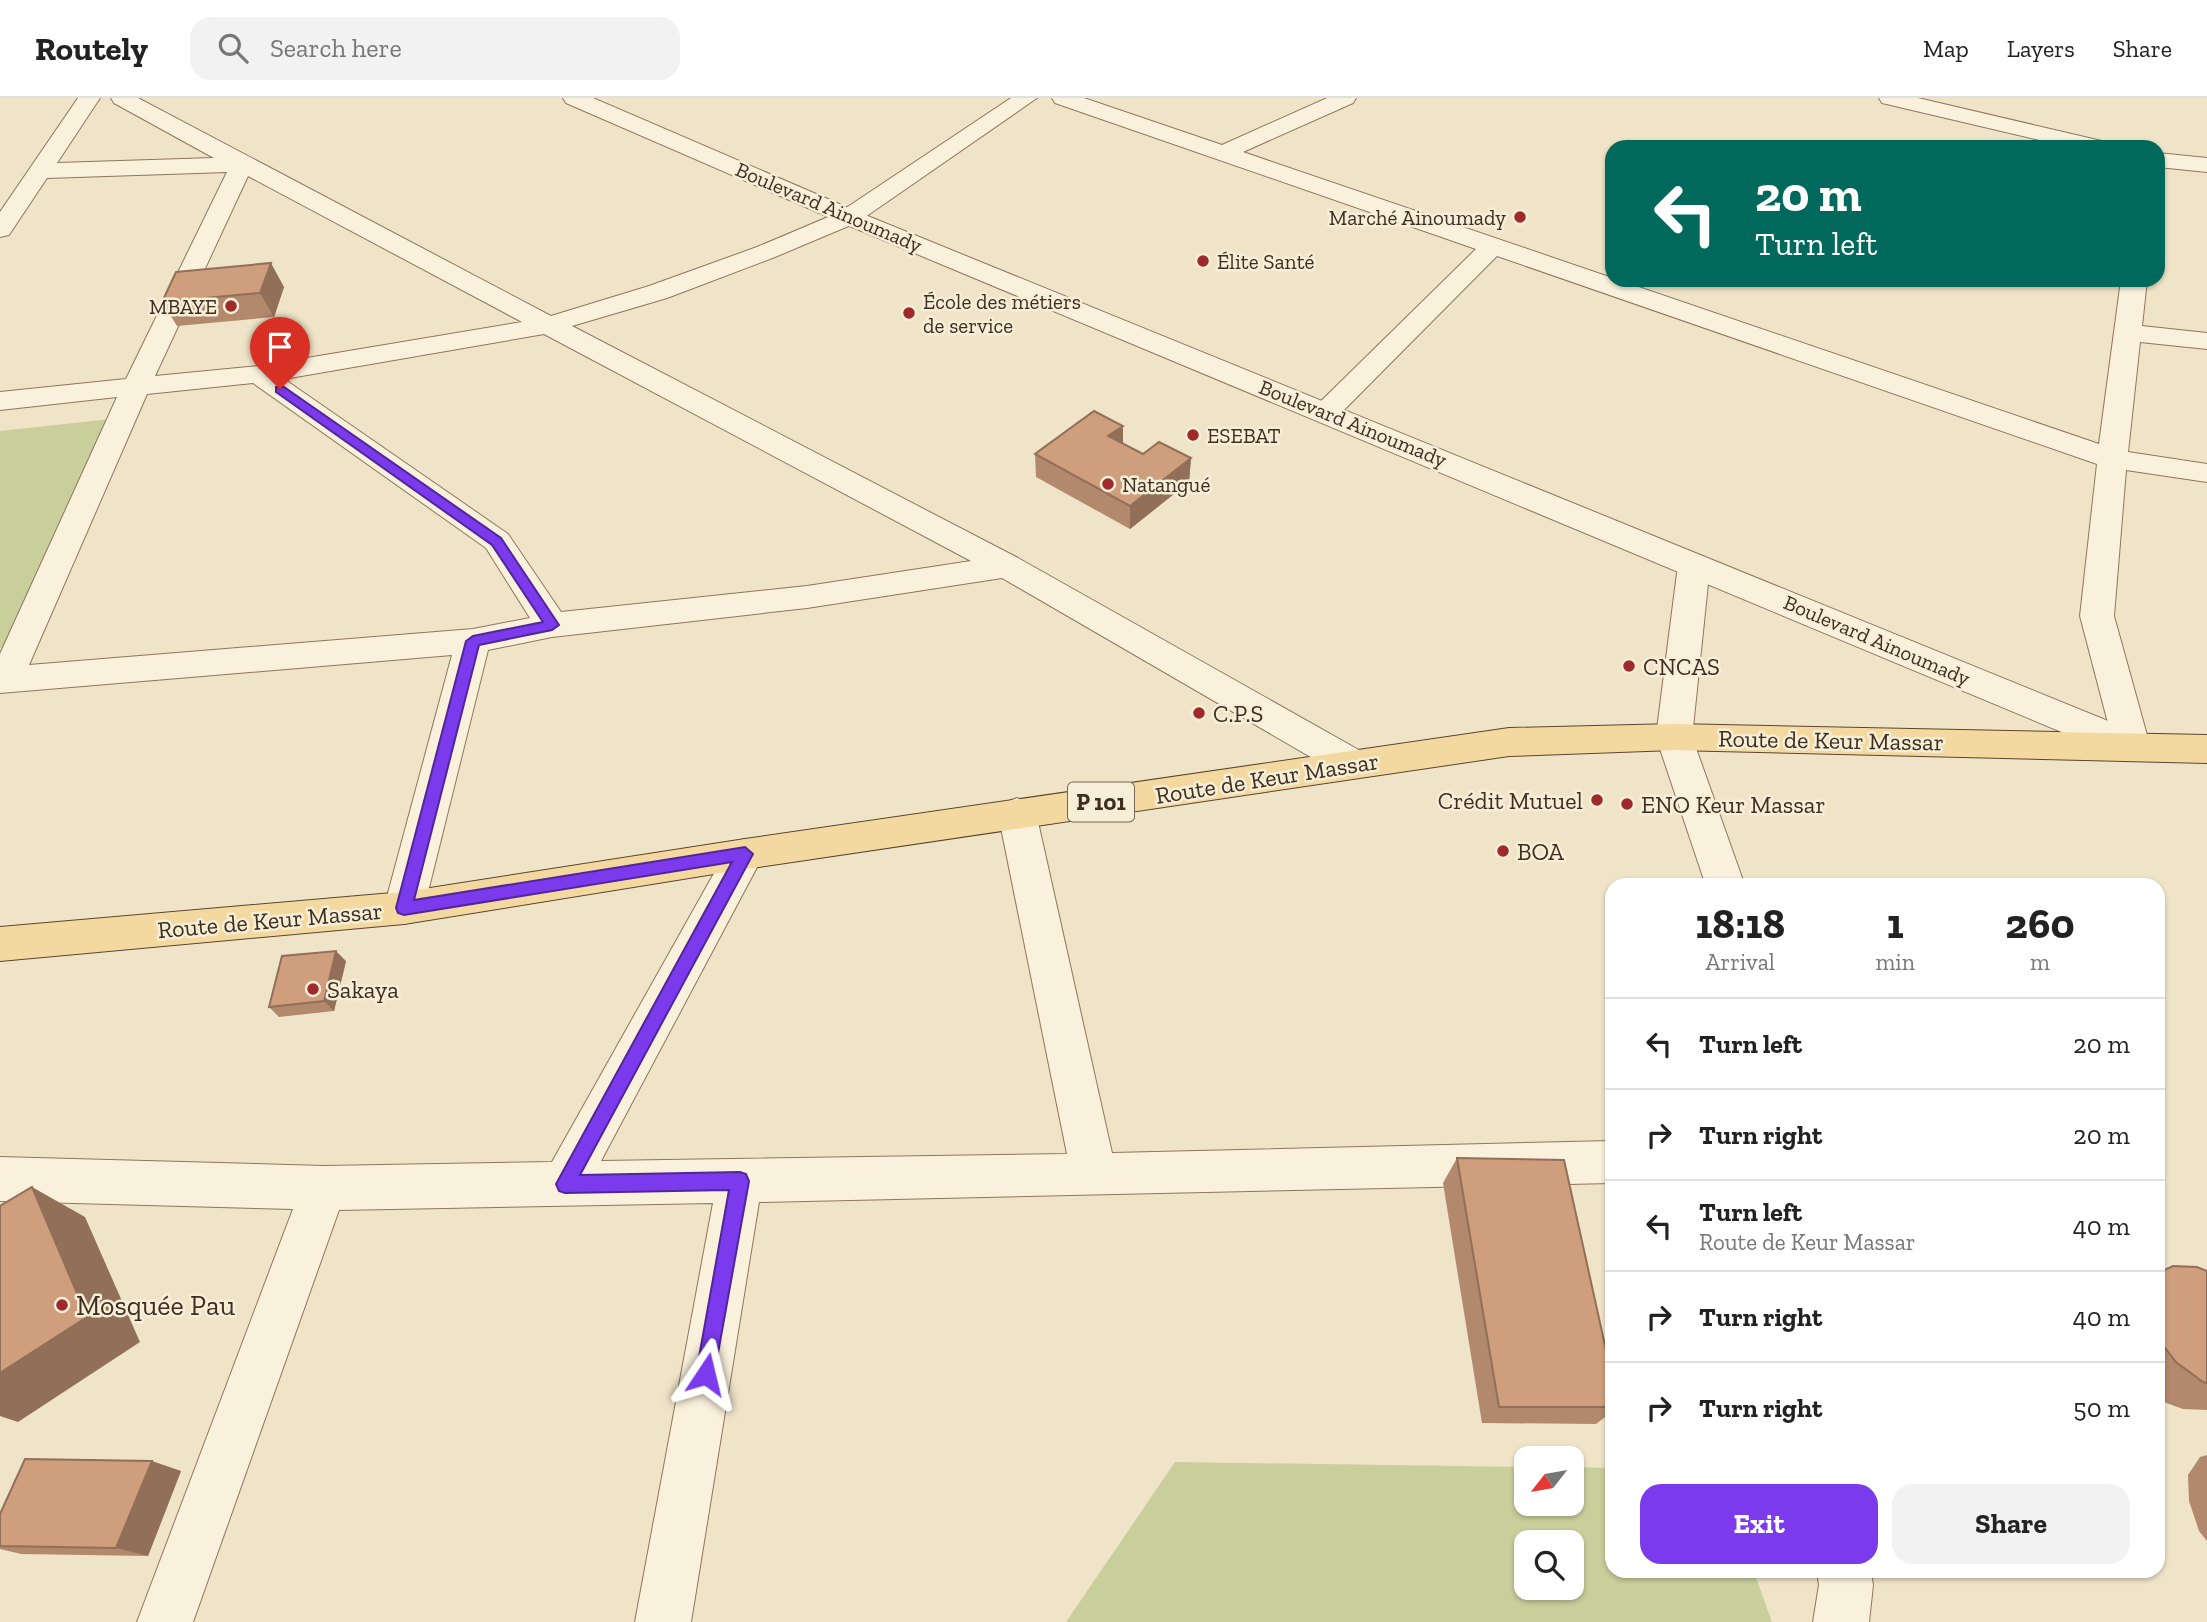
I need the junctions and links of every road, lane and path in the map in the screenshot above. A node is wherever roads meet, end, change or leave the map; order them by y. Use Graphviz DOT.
graph roads {
  1 [pos="89,98"];
  2 [pos="122,98"];
  3 [pos="574,98"];
  4 [pos="1026,98"];
  5 [pos="1063,98"];
  6 [pos="1345,98"];
  7 [pos="1890,98"];
  8 [pos="2068,140"];
  9 [pos="1223,153"];
  10 [pos="2165,161"];
  11 [pos="242,164"];
  12 [pos="2207,165"];
  13 [pos="39,171"];
  14 [pos="849,217"];
  15 [pos="0,230"];
  16 [pos="1493,246"];
  17 [pos="1605,284"];
  18 [pos="1612,287"];
  19 [pos="2133,287"];
  20 [pos="548,325"];
  21 [pos="2127,332"];
  22 [pos="2207,341"];
  23 [pos="259,374"];
  24 [pos="136,387"];
  25 [pos="0,401"];
  26 [pos="1326,412"];
  27 [pos="2113,459"];
  28 [pos="2207,474"];
  29 [pos="1694,565"];
  30 [pos="1007,566"];
  31 [pos="552,625"];
  32 [pos="473,641"];
  33 [pos="3,680"];
  34 [pos="1674,737"];
  35 [pos="2132,746"];
  36 [pos="2207,749"];
  37 [pos="1353,764"];
  38 [pos="1017,813"];
  39 [pos="745,854"];
  40 [pos="1723,878"];
  41 [pos="404,908"];
  42 [pos="0,944"];
  43 [pos="1605,1162"];
  44 [pos="1094,1175"];
  45 [pos="0,1179"];
  46 [pos="740,1181"];
  47 [pos="565,1184"];
  48 [pos="324,1188"];
  49 [pos="1845,1578"];
  50 [pos="165,1622"];
  51 [pos="663,1622"];
  52 [pos="1841,1622"];
  1 -- 13 [label="street"];
  2 -- 11 [label="street"];
  3 -- 14 [label="street, Boulevard Ainoumady"];
  4 -- 14 [label="street"];
  5 -- 9 [label="street"];
  6 -- 9 [label="street"];
  7 -- 8 [label="street"];
  9 -- 16 [label="street"];
  10 -- 12 [label="street"];
  11 -- 13 [label="street"];
  11 -- 20 [label="street"];
  11 -- 24 [label="street"];
  13 -- 15 [label="street"];
  14 -- 20 [label="street"];
  14 -- 26 [label="street, Boulevard Ainoumady"];
  16 -- 17 [label="street"];
  16 -- 26 [label="street"];
  18 -- 27 [label="street"];
  19 -- 21 [label="street"];
  20 -- 23 [label="street"];
  20 -- 30 [label="street"];
  21 -- 22 [label="street"];
  21 -- 27 [label="street"];
  23 -- 24 [label="street"];
  23 -- 31 [label="street"];
  24 -- 25 [label="street"];
  24 -- 33 [label="street"];
  26 -- 29 [label="street, Boulevard Ainoumady"];
  27 -- 28 [label="street"];
  27 -- 35 [label="street"];
  29 -- 34 [label="street"];
  29 -- 35 [label="street, Boulevard Ainoumady"];
  30 -- 31 [label="street"];
  30 -- 37 [label="street"];
  31 -- 32 [label="street"];
  32 -- 33 [label="street"];
  32 -- 41 [label="street"];
  34 -- 35 [label="main road, Route de Keur Massar / P 101"];
  34 -- 37 [label="main road, Route de Keur Massar / P 101"];
  34 -- 40 [label="street"];
  35 -- 36 [label="main road, Route de Keur Massar / P 101"];
  37 -- 38 [label="main road, Route de Keur Massar / P 101"];
  38 -- 39 [label="main road, Route de Keur Massar / P 101"];
  38 -- 44 [label="street"];
  39 -- 41 [label="main road, Route de Keur Massar / P 101"];
  39 -- 47 [label="street"];
  41 -- 42 [label="main road, Route de Keur Massar / P 101"];
  43 -- 44 [label="street"];
  44 -- 46 [label="street"];
  45 -- 48 [label="street"];
  46 -- 47 [label="street"];
  46 -- 51 [label="street"];
  47 -- 48 [label="street"];
  48 -- 50 [label="street"];
  49 -- 52 [label="street"];
}
